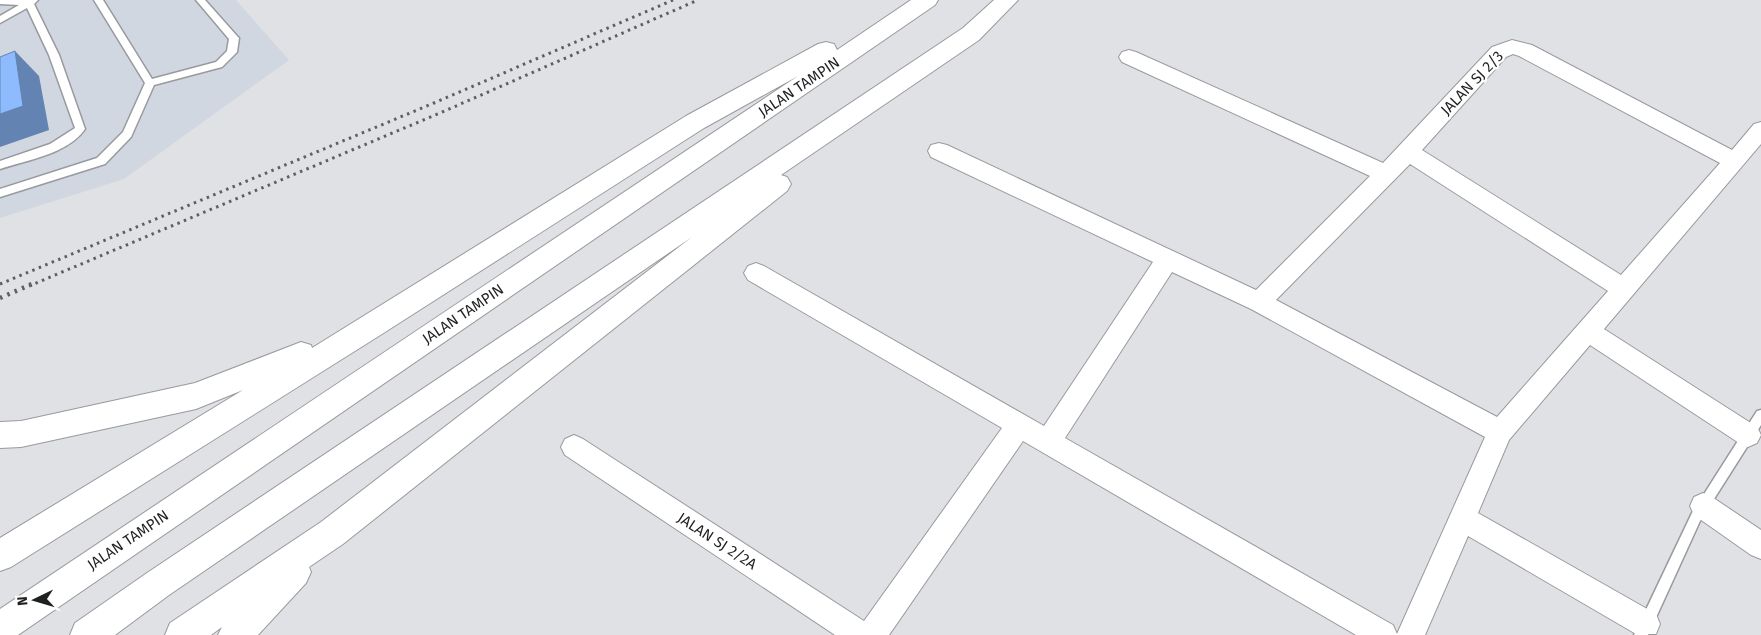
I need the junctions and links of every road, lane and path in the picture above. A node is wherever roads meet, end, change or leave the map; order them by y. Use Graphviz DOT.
graph roads {
  1 [pos="98,0"];
  2 [pos="200,0"];
  3 [pos="912,0"];
  4 [pos="927,0"];
  5 [pos="1007,0"];
  6 [pos="0,1"];
  7 [pos="31,1"];
  8 [pos="0,20"];
  9 [pos="971,34"];
  10 [pos="1129,57"];
  11 [pos="150,83"];
  12 [pos="1751,148"];
  13 [pos="939,151"];
  14 [pos="1408,152"];
  15 [pos="0,165"];
  16 [pos="1386,174"];
  17 [pos="0,193"];
  18 [pos="1168,259"];
  19 [pos="756,273"];
  20 [pos="1624,290"];
  21 [pos="1259,302"];
  22 [pos="372,326"];
  23 [pos="1588,331"];
  24 [pos="1019,425"];
  25 [pos="1755,425"];
  26 [pos="1500,432"];
  27 [pos="0,435"];
  28 [pos="1048,442"];
  29 [pos="574,447"];
  30 [pos="1703,506"];
  31 [pos="1462,518"];
  32 [pos="332,533"];
  33 [pos="1761,546"];
  34 [pos="0,556"];
  35 [pos="0,628"];
  36 [pos="1644,630"];
  37 [pos="86,635"];
  38 [pos="182,635"];
  39 [pos="235,635"];
  40 [pos="860,635"];
  41 [pos="872,635"];
  42 [pos="1383,635"];
  43 [pos="1411,635"];
  1 -- 11 [label="lane"];
  2 -- 11 [label="lane"];
  3 -- 22 [label="highway"];
  4 -- 35 [label="highway, JALAN TAMPIN"];
  5 -- 9 [label="highway"];
  6 -- 7 [label="lane"];
  7 -- 8 [label="lane"];
  7 -- 15 [label="lane"];
  9 -- 32 [label="highway"];
  9 -- 37 [label="highway"];
  10 -- 16 [label="street"];
  11 -- 17 [label="lane"];
  12 -- 14 [label="street, JALAN SJ 2/3"];
  12 -- 20 [label="street"];
  13 -- 18 [label="street"];
  14 -- 16 [label="street, JALAN SJ 2/3"];
  14 -- 20 [label="street"];
  16 -- 21 [label="street, JALAN SJ 2/3"];
  18 -- 21 [label="street"];
  18 -- 28 [label="street"];
  19 -- 24 [label="street"];
  20 -- 23 [label="street"];
  21 -- 26 [label="street"];
  22 -- 27 [label="highway"];
  22 -- 34 [label="highway"];
  23 -- 25 [label="street"];
  23 -- 26 [label="street"];
  24 -- 28 [label="street"];
  24 -- 41 [label="street"];
  25 -- 30 [label="lane"];
  26 -- 31 [label="street"];
  28 -- 42 [label="street"];
  29 -- 40 [label="street, JALAN SJ 2/2A"];
  30 -- 33 [label="street"];
  30 -- 36 [label="lane"];
  31 -- 36 [label="street"];
  31 -- 43 [label="street"];
  32 -- 38 [label="highway"];
  32 -- 39 [label="highway"];
}
